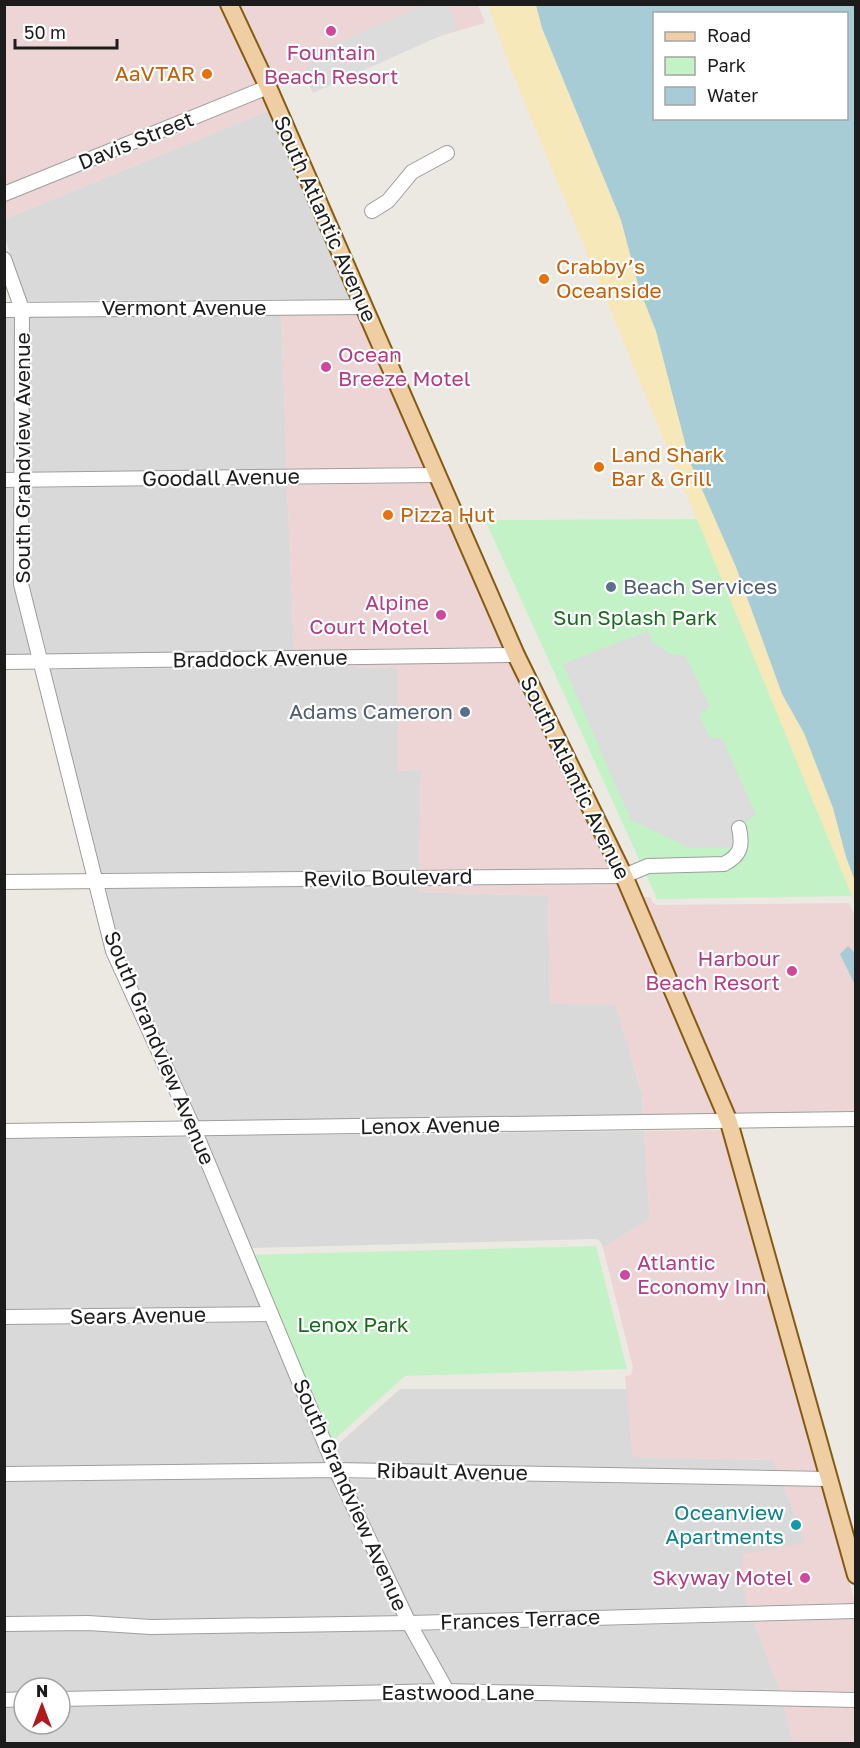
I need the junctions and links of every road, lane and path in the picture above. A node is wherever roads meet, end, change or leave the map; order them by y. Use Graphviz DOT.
graph roads {
  1 [pos="229,4"];
  2 [pos="267,87"];
  3 [pos="447,153"];
  4 [pos="4,194"];
  5 [pos="372,211"];
  6 [pos="4,260"];
  7 [pos="364,307"];
  8 [pos="22,309"];
  9 [pos="4,310"];
  10 [pos="437,475"];
  11 [pos="4,480"];
  12 [pos="21,480"];
  13 [pos="516,655"];
  14 [pos="4,662"];
  15 [pos="41,662"];
  16 [pos="739,828"];
  17 [pos="624,876"];
  18 [pos="95,881"];
  19 [pos="4,882"];
  20 [pos="855,1119"];
  21 [pos="729,1122"];
  22 [pos="194,1129"];
  23 [pos="4,1131"];
  24 [pos="271,1314"];
  25 [pos="4,1317"];
  26 [pos="336,1470"];
  27 [pos="4,1474"];
  28 [pos="828,1479"];
  29 [pos="855,1575"];
  30 [pos="855,1611"];
  31 [pos="409,1623"];
  32 [pos="4,1624"];
  33 [pos="447,1691"];
  34 [pos="72,1699"];
  35 [pos="855,1700"];
  1 -- 2 [label="main road, South Atlantic Avenue"];
  2 -- 4 [label="street, Davis Street"];
  2 -- 7 [label="main road, South Atlantic Avenue"];
  3 -- 5 [label="street"];
  6 -- 8 [label="street, South Grandview Avenue"];
  7 -- 8 [label="street, Vermont Avenue"];
  7 -- 10 [label="main road, South Atlantic Avenue"];
  8 -- 9 [label="street, Vermont Avenue"];
  8 -- 12 [label="street, South Grandview Avenue"];
  10 -- 12 [label="street, Goodall Avenue"];
  10 -- 13 [label="main road, South Atlantic Avenue"];
  11 -- 12 [label="street, Goodall Avenue"];
  12 -- 15 [label="street, South Grandview Avenue"];
  13 -- 15 [label="street, Braddock Avenue"];
  13 -- 17 [label="main road, South Atlantic Avenue"];
  14 -- 15 [label="street, Braddock Avenue"];
  15 -- 18 [label="street, South Grandview Avenue"];
  16 -- 17 [label="street, Revilo Boulevard"];
  17 -- 18 [label="street, Revilo Boulevard"];
  17 -- 21 [label="main road, South Atlantic Avenue"];
  18 -- 19 [label="street, Revilo Boulevard"];
  18 -- 22 [label="street, South Grandview Avenue"];
  20 -- 21 [label="street, Lenox Avenue"];
  21 -- 22 [label="street, Lenox Avenue"];
  21 -- 28 [label="main road, South Atlantic Avenue"];
  22 -- 23 [label="street, Lenox Avenue"];
  22 -- 24 [label="street, South Grandview Avenue"];
  24 -- 25 [label="street, Sears Avenue"];
  24 -- 26 [label="street, South Grandview Avenue"];
  26 -- 27 [label="street, Ribault Avenue"];
  26 -- 28 [label="street, Ribault Avenue"];
  26 -- 31 [label="street, South Grandview Avenue"];
  28 -- 29 [label="main road, South Atlantic Avenue"];
  30 -- 31 [label="street, Frances Terrace"];
  31 -- 32 [label="street, Frances Terrace"];
  31 -- 33 [label="street, South Grandview Avenue"];
  33 -- 34 [label="street, Eastwood Lane"];
  33 -- 35 [label="street, Eastwood Lane"];
}
